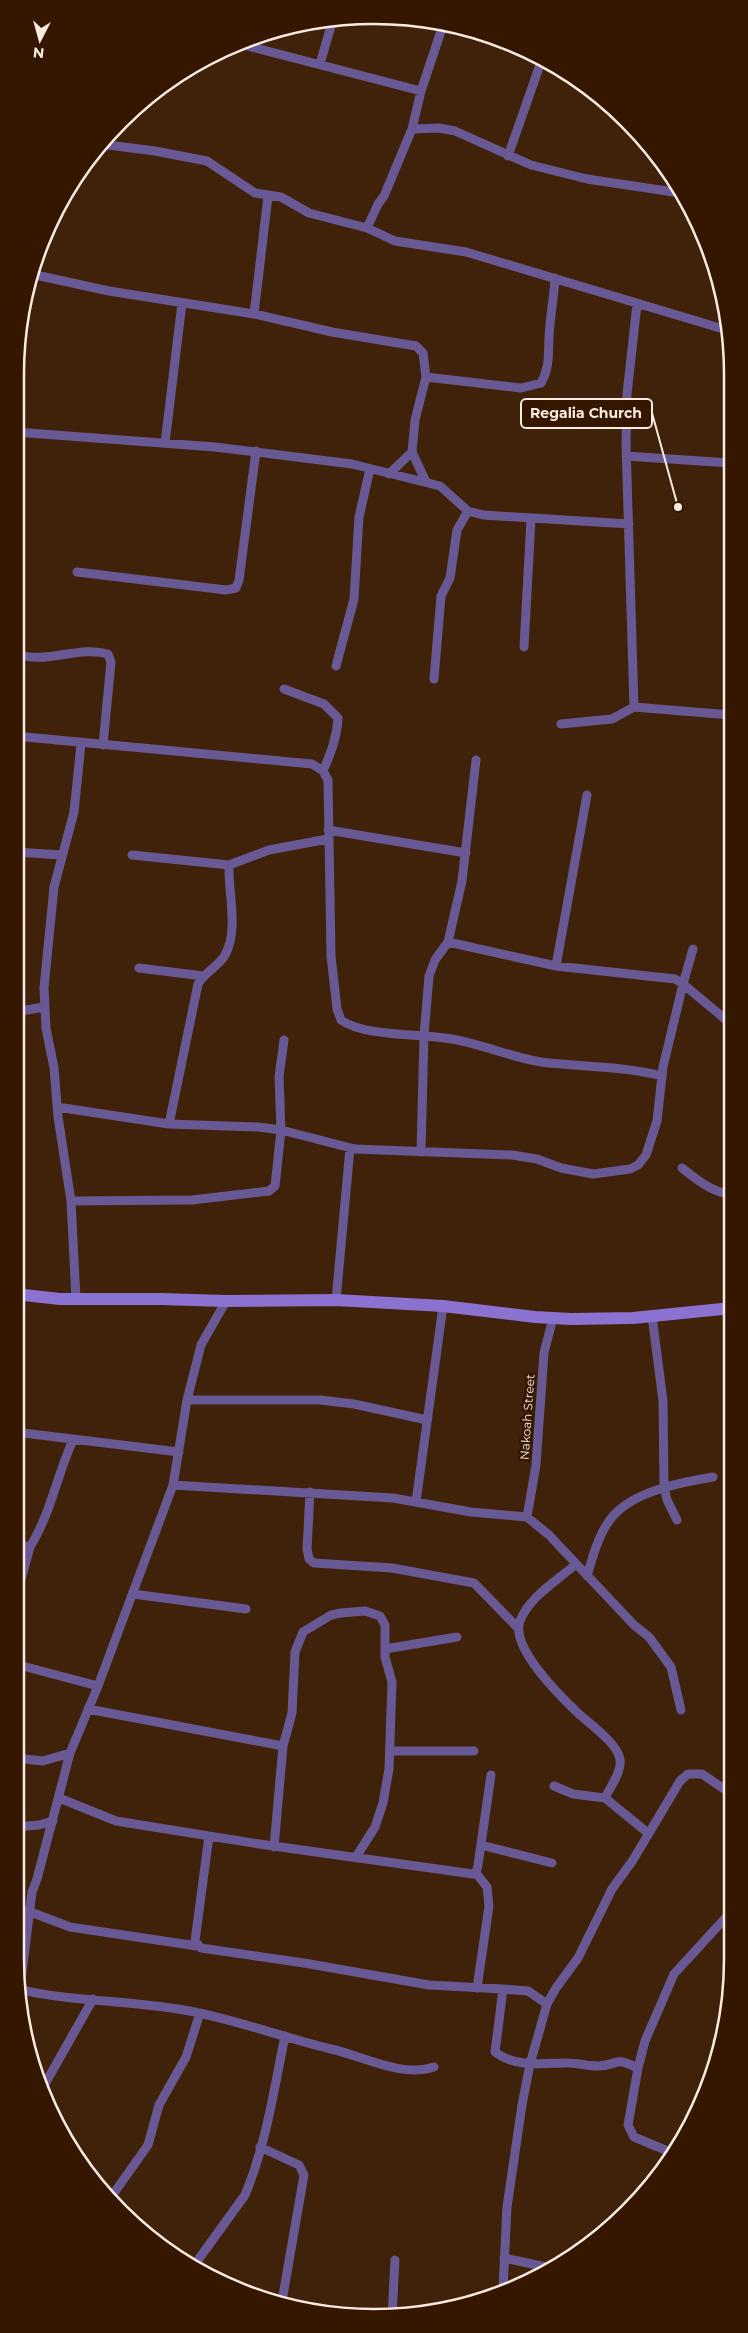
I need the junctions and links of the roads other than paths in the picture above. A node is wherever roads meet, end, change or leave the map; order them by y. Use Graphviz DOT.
graph roads {
  1 [pos="331,27"];
  2 [pos="441,30"];
  3 [pos="250,46"];
  4 [pos="320,64"];
  5 [pos="540,66"];
  6 [pos="421,91"];
  7 [pos="412,129"];
  8 [pos="109,145"];
  9 [pos="508,156"];
  10 [pos="672,191"];
  11 [pos="268,196"];
  12 [pos="367,228"];
  13 [pos="38,275"];
  14 [pos="555,278"];
  15 [pos="182,302"];
  16 [pos="636,304"];
  17 [pos="254,314"];
  18 [pos="721,328"];
  19 [pos="426,377"];
  20 [pos="24,433"];
  21 [pos="165,443"];
  22 [pos="256,451"];
  23 [pos="412,452"];
  24 [pos="626,456"];
  25 [pos="724,463"];
  26 [pos="370,469"];
  27 [pos="389,474"];
  28 [pos="426,482"];
  29 [pos="468,511"];
  30 [pos="531,519"];
  31 [pos="629,524"];
  32 [pos="77,572"];
  33 [pos="524,647"];
  34 [pos="24,655"];
  35 [pos="336,666"];
  36 [pos="434,679"];
  37 [pos="284,689"];
  38 [pos="634,707"];
  39 [pos="724,714"];
  40 [pos="561,724"];
  41 [pos="24,737"];
  42 [pos="81,744"];
  43 [pos="103,745"];
  44 [pos="476,760"];
  45 [pos="323,771"];
  46 [pos="587,795"];
  47 [pos="328,835"];
  48 [pos="24,853"];
  49 [pos="466,853"];
  50 [pos="132,854"];
  51 [pos="62,855"];
  52 [pos="229,865"];
  53 [pos="448,942"];
  54 [pos="693,949"];
  55 [pos="556,966"];
  56 [pos="139,968"];
  57 [pos="203,976"];
  58 [pos="683,984"];
  59 [pos="44,1007"];
  60 [pos="24,1010"];
  61 [pos="724,1018"];
  62 [pos="424,1035"];
  63 [pos="284,1040"];
  64 [pos="662,1076"];
  65 [pos="57,1107"];
  66 [pos="169,1124"];
  67 [pos="281,1130"];
  68 [pos="350,1148"];
  69 [pos="421,1152"];
  70 [pos="682,1168"];
  71 [pos="724,1194"];
  72 [pos="70,1201"];
  73 [pos="24,1295"];
  74 [pos="76,1299"];
  75 [pos="336,1300"];
  76 [pos="226,1302"];
  77 [pos="443,1306"];
  78 [pos="724,1309"];
  79 [pos="652,1316"];
  80 [pos="553,1318"];
  81 [pos="187,1400"];
  82 [pos="428,1420"];
  83 [pos="24,1433"];
  84 [pos="73,1440"];
  85 [pos="179,1452"];
  86 [pos="713,1477"];
  87 [pos="173,1485"];
  88 [pos="664,1487"];
  89 [pos="310,1492"];
  90 [pos="416,1502"];
  91 [pos="527,1517"];
  92 [pos="677,1520"];
  93 [pos="24,1546"];
  94 [pos="30,1547"];
  95 [pos="576,1564"];
  96 [pos="24,1569"];
  97 [pos="588,1576"];
  98 [pos="133,1594"];
  99 [pos="246,1609"];
  100 [pos="518,1628"];
  101 [pos="457,1636"];
  102 [pos="385,1649"];
  103 [pos="24,1666"];
  104 [pos="98,1686"];
  105 [pos="88,1709"];
  106 [pos="681,1710"];
  107 [pos="282,1746"];
  108 [pos="390,1750"];
  109 [pos="474,1751"];
  110 [pos="70,1753"];
  111 [pos="24,1759"];
  112 [pos="491,1775"];
  113 [pos="554,1786"];
  114 [pos="724,1787"];
  115 [pos="59,1798"];
  116 [pos="605,1798"];
  117 [pos="53,1821"];
  118 [pos="24,1827"];
  119 [pos="648,1832"];
  120 [pos="209,1836"];
  121 [pos="481,1845"];
  122 [pos="274,1847"];
  123 [pos="356,1857"];
  124 [pos="552,1863"];
  125 [pos="476,1873"];
  126 [pos="28,1911"];
  127 [pos="724,1921"];
  128 [pos="24,1946"];
  129 [pos="197,1946"];
  130 [pos="477,1988"];
  131 [pos="503,1989"];
  132 [pos="25,1990"];
  133 [pos="93,2000"];
  134 [pos="548,2004"];
  135 [pos="200,2014"];
  136 [pos="286,2036"];
  137 [pos="530,2064"];
  138 [pos="434,2067"];
  139 [pos="638,2068"];
  140 [pos="45,2081"];
  141 [pos="260,2147"];
  142 [pos="667,2151"];
  143 [pos="114,2193"];
  144 [pos="504,2258"];
  145 [pos="395,2260"];
  146 [pos="197,2261"];
  147 [pos="542,2266"];
  148 [pos="503,2285"];
  149 [pos="283,2297"];
  150 [pos="392,2309"];
  1 -- 4 [label="street"];
  2 -- 6 [label="street"];
  3 -- 4 [label="street"];
  4 -- 6 [label="street"];
  5 -- 9 [label="street"];
  6 -- 7 [label="street"];
  7 -- 9 [label="street"];
  7 -- 12 [label="street"];
  8 -- 11 [label="street"];
  9 -- 10 [label="street"];
  11 -- 12 [label="street"];
  11 -- 17 [label="street"];
  12 -- 14 [label="street"];
  13 -- 15 [label="street"];
  14 -- 16 [label="street"];
  14 -- 19 [label="street"];
  15 -- 17 [label="street"];
  15 -- 21 [label="street"];
  16 -- 18 [label="street"];
  16 -- 24 [label="street"];
  17 -- 19 [label="street"];
  19 -- 23 [label="street"];
  20 -- 21 [label="street"];
  21 -- 22 [label="street"];
  22 -- 26 [label="street"];
  22 -- 32 [label="street"];
  23 -- 27 [label="street"];
  23 -- 28 [label="street"];
  24 -- 25 [label="street"];
  24 -- 31 [label="street"];
  26 -- 27 [label="street"];
  26 -- 35 [label="street"];
  27 -- 28 [label="street"];
  28 -- 29 [label="street"];
  29 -- 30 [label="street"];
  29 -- 36 [label="street"];
  30 -- 31 [label="street"];
  30 -- 33 [label="street"];
  31 -- 38 [label="street"];
  34 -- 43 [label="street"];
  37 -- 45 [label="street"];
  38 -- 39 [label="street"];
  38 -- 40 [label="street"];
  41 -- 42 [label="street"];
  42 -- 43 [label="street"];
  42 -- 51 [label="street"];
  43 -- 45 [label="street"];
  44 -- 49 [label="street"];
  45 -- 47 [label="street"];
  46 -- 55 [label="street"];
  47 -- 49 [label="street"];
  47 -- 52 [label="street"];
  47 -- 62 [label="street"];
  48 -- 51 [label="street"];
  49 -- 53 [label="street"];
  50 -- 52 [label="street"];
  51 -- 59 [label="street"];
  52 -- 57 [label="street"];
  53 -- 55 [label="street"];
  53 -- 62 [label="street"];
  54 -- 58 [label="street"];
  55 -- 58 [label="street"];
  56 -- 57 [label="street"];
  57 -- 66 [label="street"];
  58 -- 61 [label="street"];
  58 -- 64 [label="street"];
  59 -- 60 [label="street"];
  59 -- 65 [label="street"];
  62 -- 64 [label="street"];
  62 -- 69 [label="street"];
  63 -- 67 [label="street"];
  64 -- 69 [label="street"];
  65 -- 66 [label="street"];
  65 -- 72 [label="street"];
  66 -- 67 [label="street"];
  67 -- 68 [label="street"];
  67 -- 72 [label="street"];
  68 -- 69 [label="street"];
  68 -- 75 [label="street"];
  70 -- 71 [label="street"];
  72 -- 74 [label="street"];
  73 -- 74 [label="street"];
  74 -- 76 [label="street"];
  75 -- 76 [label="street"];
  75 -- 77 [label="street"];
  76 -- 81 [label="street"];
  77 -- 80 [label="street"];
  77 -- 82 [label="street"];
  78 -- 79 [label="street"];
  79 -- 80 [label="street"];
  79 -- 88 [label="street"];
  80 -- 91 [label="street, Nakoah Street"];
  81 -- 82 [label="street"];
  81 -- 85 [label="street"];
  82 -- 90 [label="street"];
  83 -- 84 [label="street"];
  84 -- 85 [label="street"];
  84 -- 94 [label="street"];
  85 -- 87 [label="street"];
  86 -- 88 [label="street"];
  87 -- 89 [label="street"];
  87 -- 98 [label="street"];
  88 -- 92 [label="street"];
  88 -- 97 [label="street"];
  89 -- 90 [label="street"];
  89 -- 100 [label="street"];
  90 -- 91 [label="street"];
  91 -- 95 [label="street"];
  93 -- 94 [label="street"];
  94 -- 96 [label="street"];
  95 -- 97 [label="street"];
  95 -- 100 [label="street"];
  97 -- 106 [label="street"];
  98 -- 99 [label="street"];
  98 -- 104 [label="street"];
  100 -- 116 [label="street"];
  101 -- 102 [label="street"];
  102 -- 107 [label="street"];
  102 -- 108 [label="street"];
  103 -- 104 [label="street"];
  104 -- 105 [label="street"];
  105 -- 107 [label="street"];
  105 -- 110 [label="street"];
  107 -- 122 [label="street"];
  108 -- 109 [label="street"];
  108 -- 123 [label="street"];
  110 -- 111 [label="street"];
  110 -- 115 [label="street"];
  112 -- 121 [label="street"];
  113 -- 116 [label="street"];
  114 -- 119 [label="street"];
  115 -- 117 [label="street"];
  115 -- 120 [label="street"];
  116 -- 119 [label="street"];
  117 -- 118 [label="street"];
  117 -- 126 [label="street"];
  119 -- 134 [label="street"];
  120 -- 122 [label="street"];
  120 -- 129 [label="street"];
  121 -- 124 [label="street"];
  121 -- 125 [label="street"];
  122 -- 123 [label="street"];
  123 -- 125 [label="street"];
  125 -- 130 [label="street"];
  126 -- 128 [label="street"];
  126 -- 129 [label="street"];
  127 -- 139 [label="street"];
  129 -- 130 [label="street"];
  130 -- 131 [label="street"];
  131 -- 134 [label="street"];
  131 -- 137 [label="street"];
  132 -- 133 [label="street"];
  133 -- 135 [label="street"];
  133 -- 140 [label="street"];
  134 -- 137 [label="street"];
  135 -- 136 [label="street"];
  135 -- 143 [label="street"];
  136 -- 138 [label="street"];
  136 -- 141 [label="street"];
  137 -- 139 [label="street"];
  137 -- 144 [label="street"];
  139 -- 142 [label="street"];
  141 -- 146 [label="street"];
  141 -- 149 [label="street"];
  144 -- 147 [label="street"];
  144 -- 148 [label="street"];
  145 -- 150 [label="street"];
}
